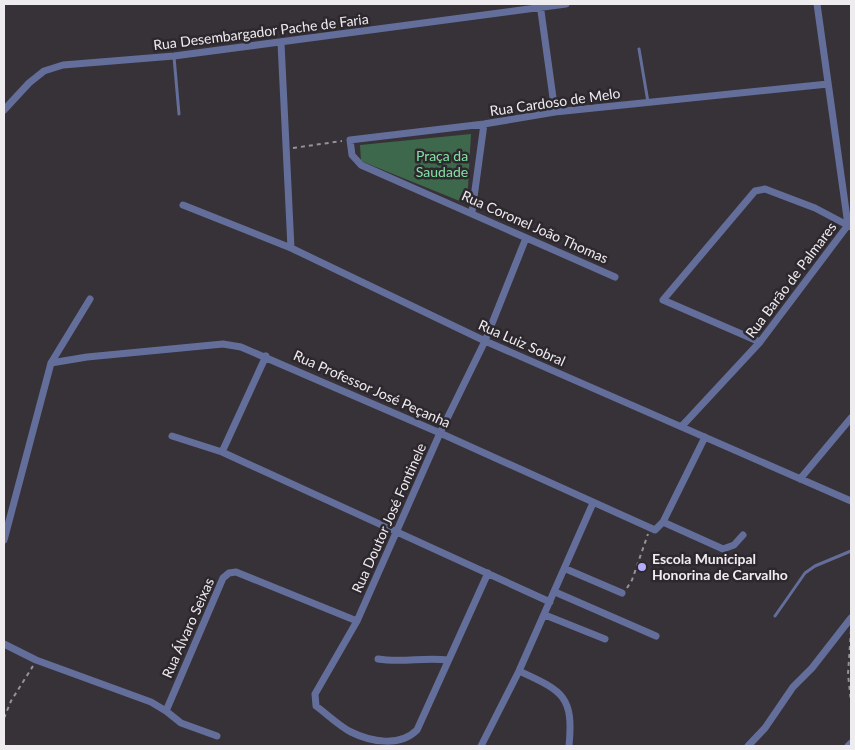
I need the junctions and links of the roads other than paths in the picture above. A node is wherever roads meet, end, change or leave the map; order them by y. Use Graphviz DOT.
graph roads {
  1 [pos="566,4"];
  2 [pos="817,4"];
  3 [pos="540,6"];
  4 [pos="281,43"];
  5 [pos="639,49"];
  6 [pos="174,56"];
  7 [pos="828,84"];
  8 [pos="648,102"];
  9 [pos="4,110"];
  10 [pos="555,112"];
  11 [pos="179,114"];
  12 [pos="484,124"];
  13 [pos="350,140"];
  14 [pos="183,205"];
  15 [pos="472,212"];
  16 [pos="850,226"];
  17 [pos="526,238"];
  18 [pos="291,248"];
  19 [pos="615,277"];
  20 [pos="90,299"];
  21 [pos="485,341"];
  22 [pos="760,342"];
  23 [pos="266,356"];
  24 [pos="52,363"];
  25 [pos="851,418"];
  26 [pos="682,426"];
  27 [pos="440,433"];
  28 [pos="172,436"];
  29 [pos="705,437"];
  30 [pos="222,452"];
  31 [pos="800,479"];
  32 [pos="851,502"];
  33 [pos="593,503"];
  34 [pos="663,522"];
  35 [pos="396,532"];
  36 [pos="742,535"];
  37 [pos="4,540"];
  38 [pos="851,551"];
  39 [pos="566,569"];
  40 [pos="488,573"];
  41 [pos="555,592"];
  42 [pos="622,594"];
  43 [pos="550,602"];
  44 [pos="545,615"];
  45 [pos="775,616"];
  46 [pos="851,618"];
  47 [pos="357,621"];
  48 [pos="656,636"];
  49 [pos="605,639"];
  50 [pos="4,644"];
  51 [pos="378,659"];
  52 [pos="448,660"];
  53 [pos="519,671"];
  54 [pos="166,711"];
  55 [pos="217,736"];
  56 [pos="851,743"];
  57 [pos="481,746"];
  58 [pos="569,746"];
  59 [pos="748,746"];
  60 [pos="848,746"];
  1 -- 3 [label="street, Rua Desembargador Pache de Faria"];
  2 -- 7 [label="street, Rua Barão de Palmares"];
  3 -- 4 [label="street, Rua Desembargador Pache de Faria"];
  3 -- 10 [label="street"];
  4 -- 6 [label="street, Rua Desembargador Pache de Faria"];
  4 -- 18 [label="street"];
  5 -- 8 [label="lane"];
  6 -- 9 [label="street, Rua Desembargador Pache de Faria"];
  6 -- 11 [label="lane"];
  7 -- 8 [label="street, Rua Cardoso de Melo"];
  7 -- 16 [label="street, Rua Barão de Palmares"];
  8 -- 10 [label="street, Rua Cardoso de Melo"];
  10 -- 12 [label="street, Rua Cardoso de Melo"];
  12 -- 13 [label="street, Rua Cardoso de Melo"];
  12 -- 15 [label="street"];
  13 -- 15 [label="street, Rua Coronel João Thomas"];
  14 -- 18 [label="street, Rua Luiz Sobral"];
  15 -- 17 [label="street, Rua Coronel João Thomas"];
  16 -- 22 [label="street, Rua Barão de Palmares"];
  16 -- 22 [label="street"];
  17 -- 19 [label="street, Rua Coronel João Thomas"];
  17 -- 21 [label="street, Rua Doutor José Fontinele"];
  18 -- 21 [label="street, Rua Luiz Sobral"];
  20 -- 24 [label="street"];
  21 -- 26 [label="street, Rua Luiz Sobral"];
  21 -- 27 [label="street, Rua Doutor José Fontinele"];
  22 -- 26 [label="street, Rua Barão de Palmares"];
  23 -- 24 [label="street, Rua Professor José Peçanha"];
  23 -- 27 [label="street, Rua Professor José Peçanha"];
  23 -- 30 [label="street"];
  24 -- 37 [label="street"];
  25 -- 31 [label="street"];
  26 -- 29 [label="street, Rua Luiz Sobral"];
  27 -- 33 [label="street, Rua Professor José Peçanha"];
  27 -- 35 [label="street, Rua Doutor José Fontinele"];
  28 -- 30 [label="street"];
  29 -- 31 [label="street, Rua Luiz Sobral"];
  29 -- 34 [label="street"];
  30 -- 35 [label="street"];
  31 -- 32 [label="street, Rua Luiz Sobral"];
  33 -- 34 [label="street, Rua Professor José Peçanha"];
  33 -- 39 [label="street"];
  34 -- 36 [label="street"];
  35 -- 40 [label="street"];
  35 -- 47 [label="street, Rua Doutor José Fontinele"];
  38 -- 45 [label="lane"];
  39 -- 41 [label="street"];
  39 -- 42 [label="street"];
  40 -- 43 [label="street"];
  40 -- 52 [label="street"];
  41 -- 43 [label="street"];
  41 -- 48 [label="street"];
  43 -- 44 [label="street"];
  44 -- 49 [label="street"];
  44 -- 53 [label="street"];
  46 -- 59 [label="street"];
  47 -- 52 [label="street, Rua Doutor José Fontinele"];
  47 -- 54 [label="street, Rua Álvaro Seixas"];
  50 -- 54 [label="street"];
  51 -- 52 [label="street"];
  53 -- 57 [label="street"];
  53 -- 58 [label="street"];
  54 -- 55 [label="street"];
  56 -- 60 [label="street"];
}
